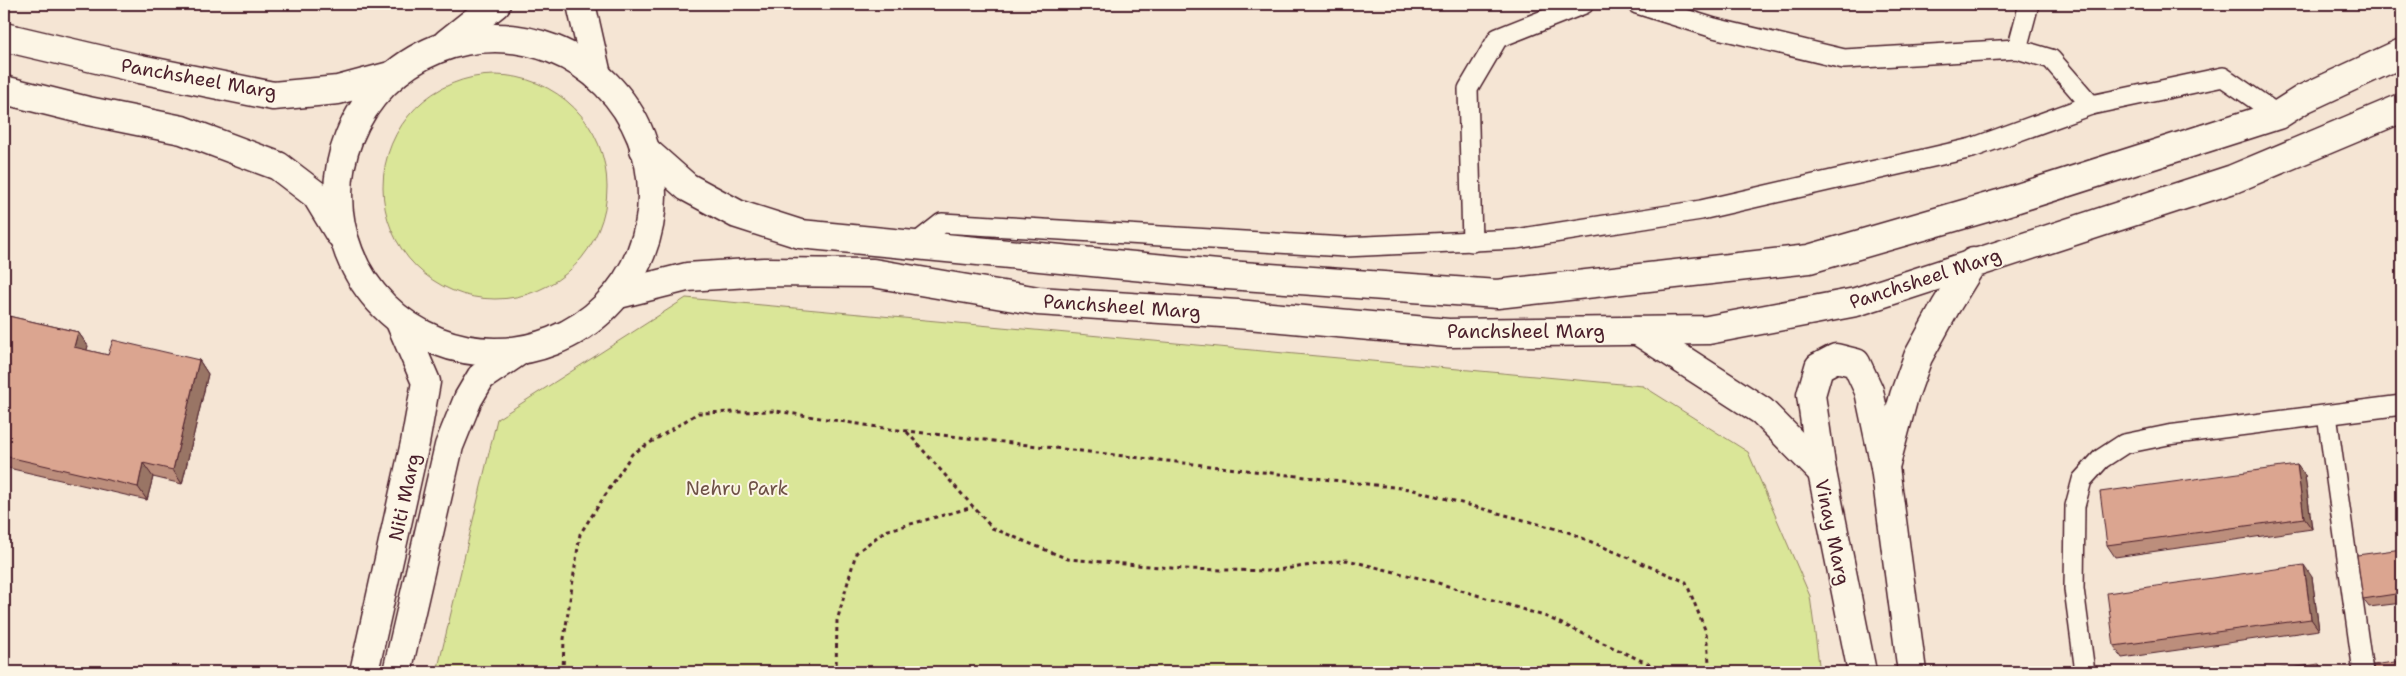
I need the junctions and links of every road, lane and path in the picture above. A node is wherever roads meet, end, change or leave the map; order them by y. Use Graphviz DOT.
graph roads {
  1 [pos="496,4"];
  2 [pos="581,4"];
  3 [pos="1584,4"];
  4 [pos="1637,4"];
  5 [pos="2029,4"];
  6 [pos="4,37"];
  7 [pos="2017,49"];
  8 [pos="436,51"];
  9 [pos="2402,53"];
  10 [pos="395,75"];
  11 [pos="597,75"];
  12 [pos="4,90"];
  13 [pos="2091,105"];
  14 [pos="2402,108"];
  15 [pos="2278,115"];
  16 [pos="644,149"];
  17 [pos="1472,242"];
  18 [pos="346,243"];
  19 [pos="914,245"];
  20 [pos="1973,262"];
  21 [pos="620,294"];
  22 [pos="401,324"];
  23 [pos="1638,331"];
  24 [pos="518,352"];
  25 [pos="2402,405"];
  26 [pos="2327,415"];
  27 [pos="906,431"];
  28 [pos="1885,467"];
  29 [pos="1822,472"];
  30 [pos="973,507"];
  31 [pos="364,672"];
  32 [pos="397,672"];
  33 [pos="563,672"];
  34 [pos="836,672"];
  35 [pos="1660,672"];
  36 [pos="1710,672"];
  37 [pos="1862,672"];
  38 [pos="1912,672"];
  39 [pos="2085,672"];
  40 [pos="2363,672"];
  1 -- 8 [label="main road"];
  2 -- 11 [label="main road"];
  3 -- 17 [label="lane"];
  4 -- 7 [label="lane"];
  5 -- 7 [label="lane"];
  6 -- 10 [label="main road, Panchsheel Marg"];
  7 -- 13 [label="lane"];
  8 -- 10 [label="main road"];
  8 -- 11 [label="main road"];
  9 -- 15 [label="main road, Panchsheel Marg"];
  10 -- 18 [label="main road"];
  11 -- 16 [label="main road"];
  12 -- 18 [label="main road"];
  13 -- 15 [label="lane"];
  13 -- 17 [label="lane"];
  14 -- 20 [label="main road, Panchsheel Marg"];
  15 -- 19 [label="main road, Panchsheel Marg"];
  16 -- 19 [label="main road, Panchsheel Marg"];
  16 -- 21 [label="main road"];
  17 -- 19 [label="lane"];
  18 -- 22 [label="main road"];
  20 -- 23 [label="main road, Panchsheel Marg"];
  20 -- 28 [label="main road"];
  21 -- 23 [label="main road, Panchsheel Marg"];
  21 -- 24 [label="main road"];
  22 -- 24 [label="main road"];
  22 -- 31 [label="main road, Niti Marg"];
  23 -- 29 [label="main road, Vinay Marg"];
  24 -- 32 [label="main road, Niti Marg"];
  25 -- 26 [label="lane"];
  26 -- 39 [label="lane"];
  26 -- 40 [label="lane"];
  27 -- 30 [label="path"];
  27 -- 33 [label="path"];
  27 -- 36 [label="path"];
  28 -- 29 [label="main road"];
  28 -- 38 [label="main road"];
  29 -- 37 [label="main road, Vinay Marg"];
  30 -- 34 [label="path"];
  30 -- 35 [label="path"];
}
